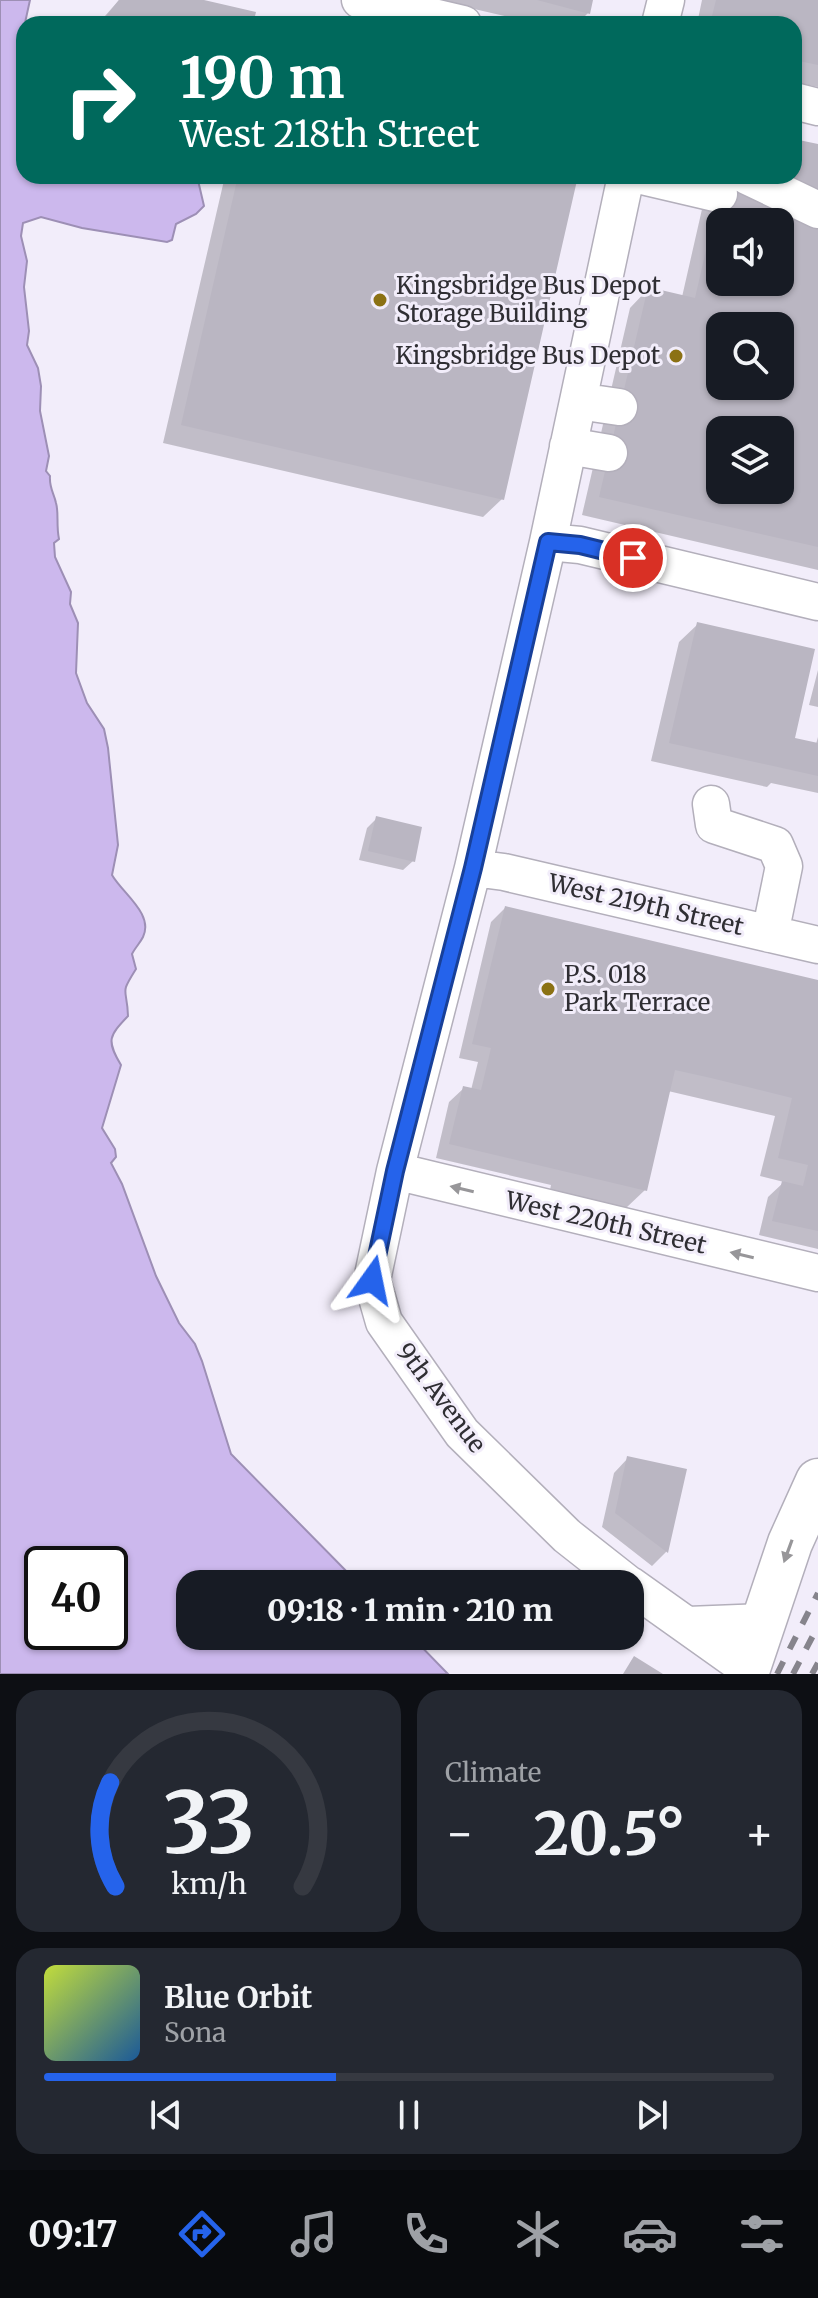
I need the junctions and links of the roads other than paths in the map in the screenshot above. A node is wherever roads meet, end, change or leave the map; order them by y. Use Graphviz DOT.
graph roads {
  1 [pos="360,0"];
  2 [pos="429,16"];
  3 [pos="624,184"];
  4 [pos="733,185"];
  5 [pos="818,210"];
  6 [pos="578,401"];
  7 [pos="619,407"];
  8 [pos="568,446"];
  9 [pos="609,453"];
  10 [pos="548,542"];
  11 [pos="818,602"];
  12 [pos="711,804"];
  13 [pos="473,868"];
  14 [pos="770,934"];
  15 [pos="818,945"];
  16 [pos="395,1171"];
  17 [pos="818,1273"];
  18 [pos="818,1481"];
  19 [pos="610,1570"];
  20 [pos="644,1596"];
  21 [pos="764,1622"];
  22 [pos="688,1625"];
  23 [pos="747,1671"];
  1 -- 2 [label="street"];
  3 -- 6 [label="street, 9th Avenue"];
  4 -- 5 [label="street"];
  6 -- 7 [label="street"];
  6 -- 8 [label="street, 9th Avenue"];
  8 -- 9 [label="street"];
  8 -- 10 [label="street, 9th Avenue"];
  10 -- 11 [label="street"];
  10 -- 13 [label="street, 9th Avenue"];
  12 -- 14 [label="street"];
  13 -- 14 [label="street, West 219th Street"];
  13 -- 16 [label="street, 9th Avenue"];
  14 -- 15 [label="street, West 219th Street"];
  17 -- 16 [label="street, West 220th Street, one-way"];
  16 -- 19 [label="street, 9th Avenue"];
  18 -- 21 [label="main road, one-way"];
  20 -- 22 [label="street, 9th Avenue"];
  21 -- 22 [label="street"];
  21 -- 23 [label="main road"];
  22 -- 23 [label="street, 9th Avenue"];
}
